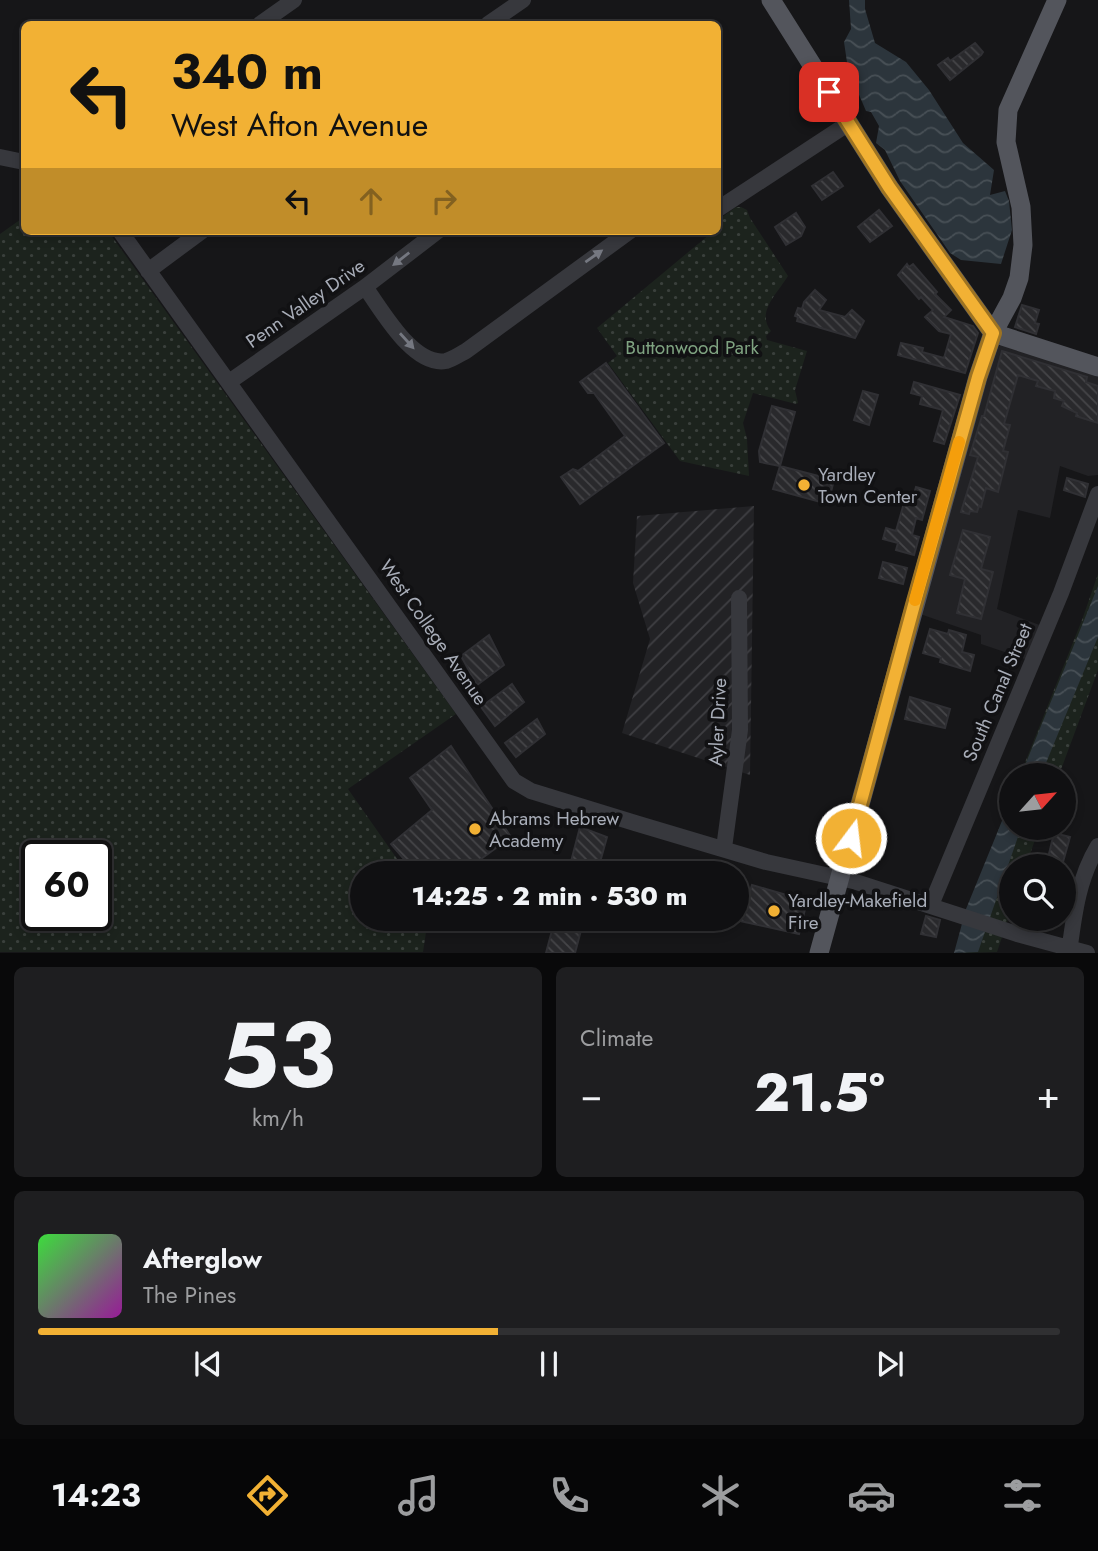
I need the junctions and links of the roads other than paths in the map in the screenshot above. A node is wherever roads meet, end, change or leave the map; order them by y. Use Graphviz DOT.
graph roads {
  1 [pos="294,0"];
  2 [pos="523,0"];
  3 [pos="771,0"];
  4 [pos="1057,0"];
  5 [pos="264,21"];
  6 [pos="492,21"];
  7 [pos="849,123"];
  8 [pos="0,157"];
  9 [pos="21,161"];
  10 [pos="721,207"];
  11 [pos="123,235"];
  12 [pos="197,235"];
  13 [pos="433,235"];
  14 [pos="625,235"];
  15 [pos="148,271"];
  16 [pos="365,287"];
  17 [pos="993,333"];
  18 [pos="1098,367"];
  19 [pos="229,382"];
  20 [pos="1098,494"];
  21 [pos="739,598"];
  22 [pos="1098,846"];
  23 [pos="724,848"];
  24 [pos="840,878"];
  25 [pos="931,905"];
  26 [pos="1069,950"];
  27 [pos="819,953"];
  28 [pos="1087,953"];
  1 -- 5 [label="street"];
  2 -- 6 [label="street"];
  3 -- 7 [label="main road"];
  4 -- 17 [label="main road"];
  7 -- 10 [label="street"];
  7 -- 17 [label="main road"];
  8 -- 9 [label="street"];
  11 -- 15 [label="street, West College Avenue"];
  12 -- 15 [label="street"];
  13 -- 16 [label="street, Penn Valley Drive, one-way"];
  16 -- 14 [label="street, one-way"];
  15 -- 19 [label="street, West College Avenue"];
  16 -- 19 [label="street, Penn Valley Drive"];
  17 -- 18 [label="main road"];
  17 -- 24 [label="main road"];
  19 -- 23 [label="street, West College Avenue"];
  20 -- 25 [label="street, South Canal Street"];
  21 -- 23 [label="street, Ayler Drive"];
  22 -- 26 [label="street"];
  23 -- 24 [label="street, West College Avenue"];
  24 -- 25 [label="street, West College Avenue"];
  24 -- 27 [label="main road"];
  25 -- 26 [label="street, West College Avenue"];
  26 -- 28 [label="street, West College Avenue"];
}
